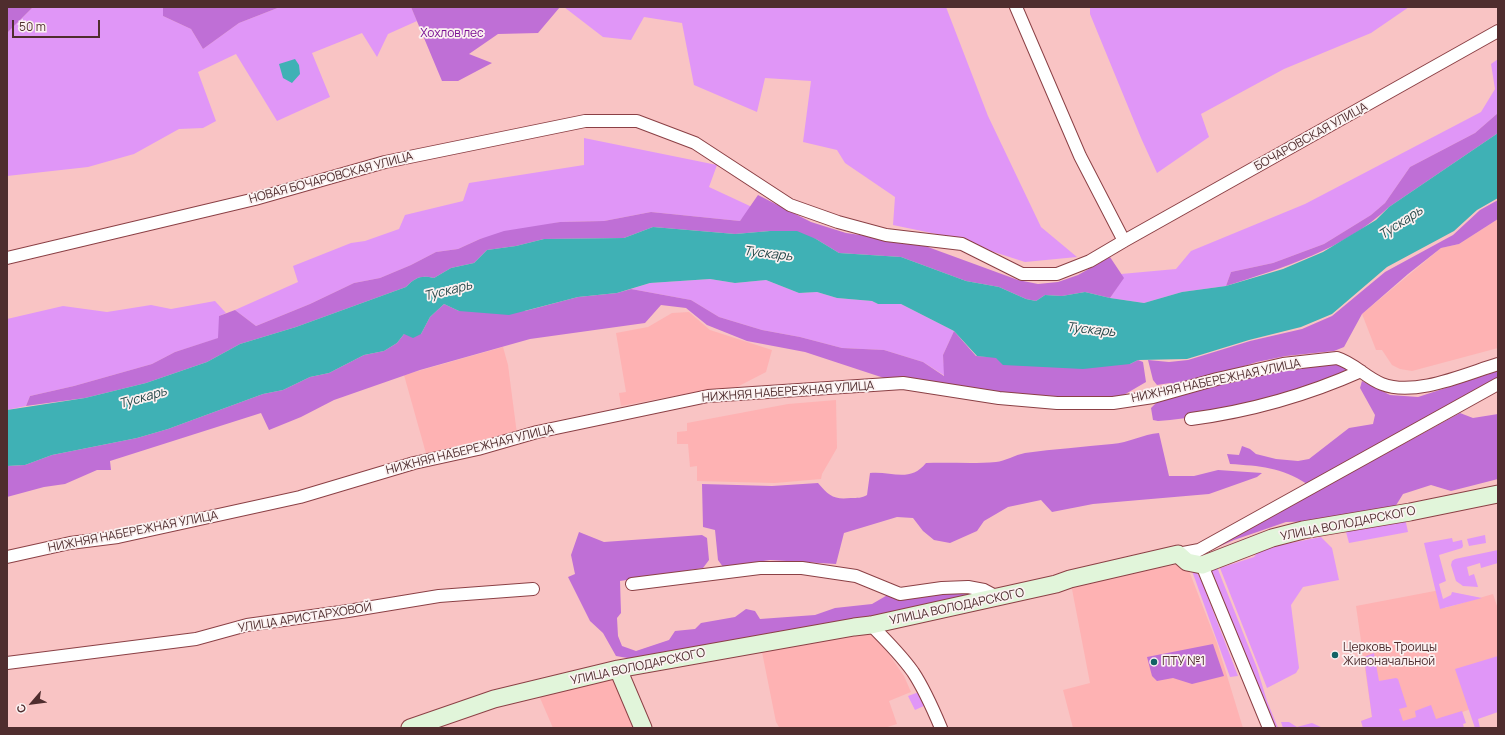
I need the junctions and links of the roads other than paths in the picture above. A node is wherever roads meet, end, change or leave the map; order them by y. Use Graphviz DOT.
graph roads {
  1 [pos="1016,7"];
  2 [pos="1498,30"];
  3 [pos="742,173"];
  4 [pos="1124,241"];
  5 [pos="7,258"];
  6 [pos="1498,364"];
  7 [pos="1361,371"];
  8 [pos="1498,384"];
  9 [pos="1191,420"];
  10 [pos="1498,494"];
  11 [pos="1178,554"];
  12 [pos="7,557"];
  13 [pos="1202,566"];
  14 [pos="632,584"];
  15 [pos="533,589"];
  16 [pos="999,598"];
  17 [pos="871,625"];
  18 [pos="7,663"];
  19 [pos="618,669"];
  20 [pos="410,728"];
  21 [pos="643,728"];
  22 [pos="941,728"];
  23 [pos="1270,728"];
  1 -- 4 [label="street"];
  2 -- 4 [label="street, БОЧАРОВСКАЯ УЛИЦА"];
  3 -- 4 [label="street, БОЧАРОВСКАЯ УЛИЦА"];
  3 -- 5 [label="street, НОВАЯ БОЧАРОВСКАЯ УЛИЦА"];
  6 -- 7 [label="street, НИЖНЯЯ НАБЕРЕЖНАЯ УЛИЦА"];
  7 -- 9 [label="street"];
  7 -- 12 [label="street, НИЖНЯЯ НАБЕРЕЖНАЯ УЛИЦА"];
  8 -- 11 [label="street"];
  10 -- 13 [label="street, УЛИЦА ВОЛОДАРСКОГО"];
  11 -- 13 [label="street"];
  11 -- 16 [label="street, УЛИЦА ВОЛОДАРСКОГО"];
  13 -- 23 [label="street"];
  14 -- 16 [label="street"];
  15 -- 18 [label="street, УЛИЦА АРИСТАРХОВОЙ"];
  16 -- 17 [label="street, УЛИЦА ВОЛОДАРСКОГО"];
  17 -- 19 [label="street, УЛИЦА ВОЛОДАРСКОГО"];
  17 -- 22 [label="street"];
  19 -- 20 [label="street, УЛИЦА ВОЛОДАРСКОГО"];
  19 -- 21 [label="street"];
}
